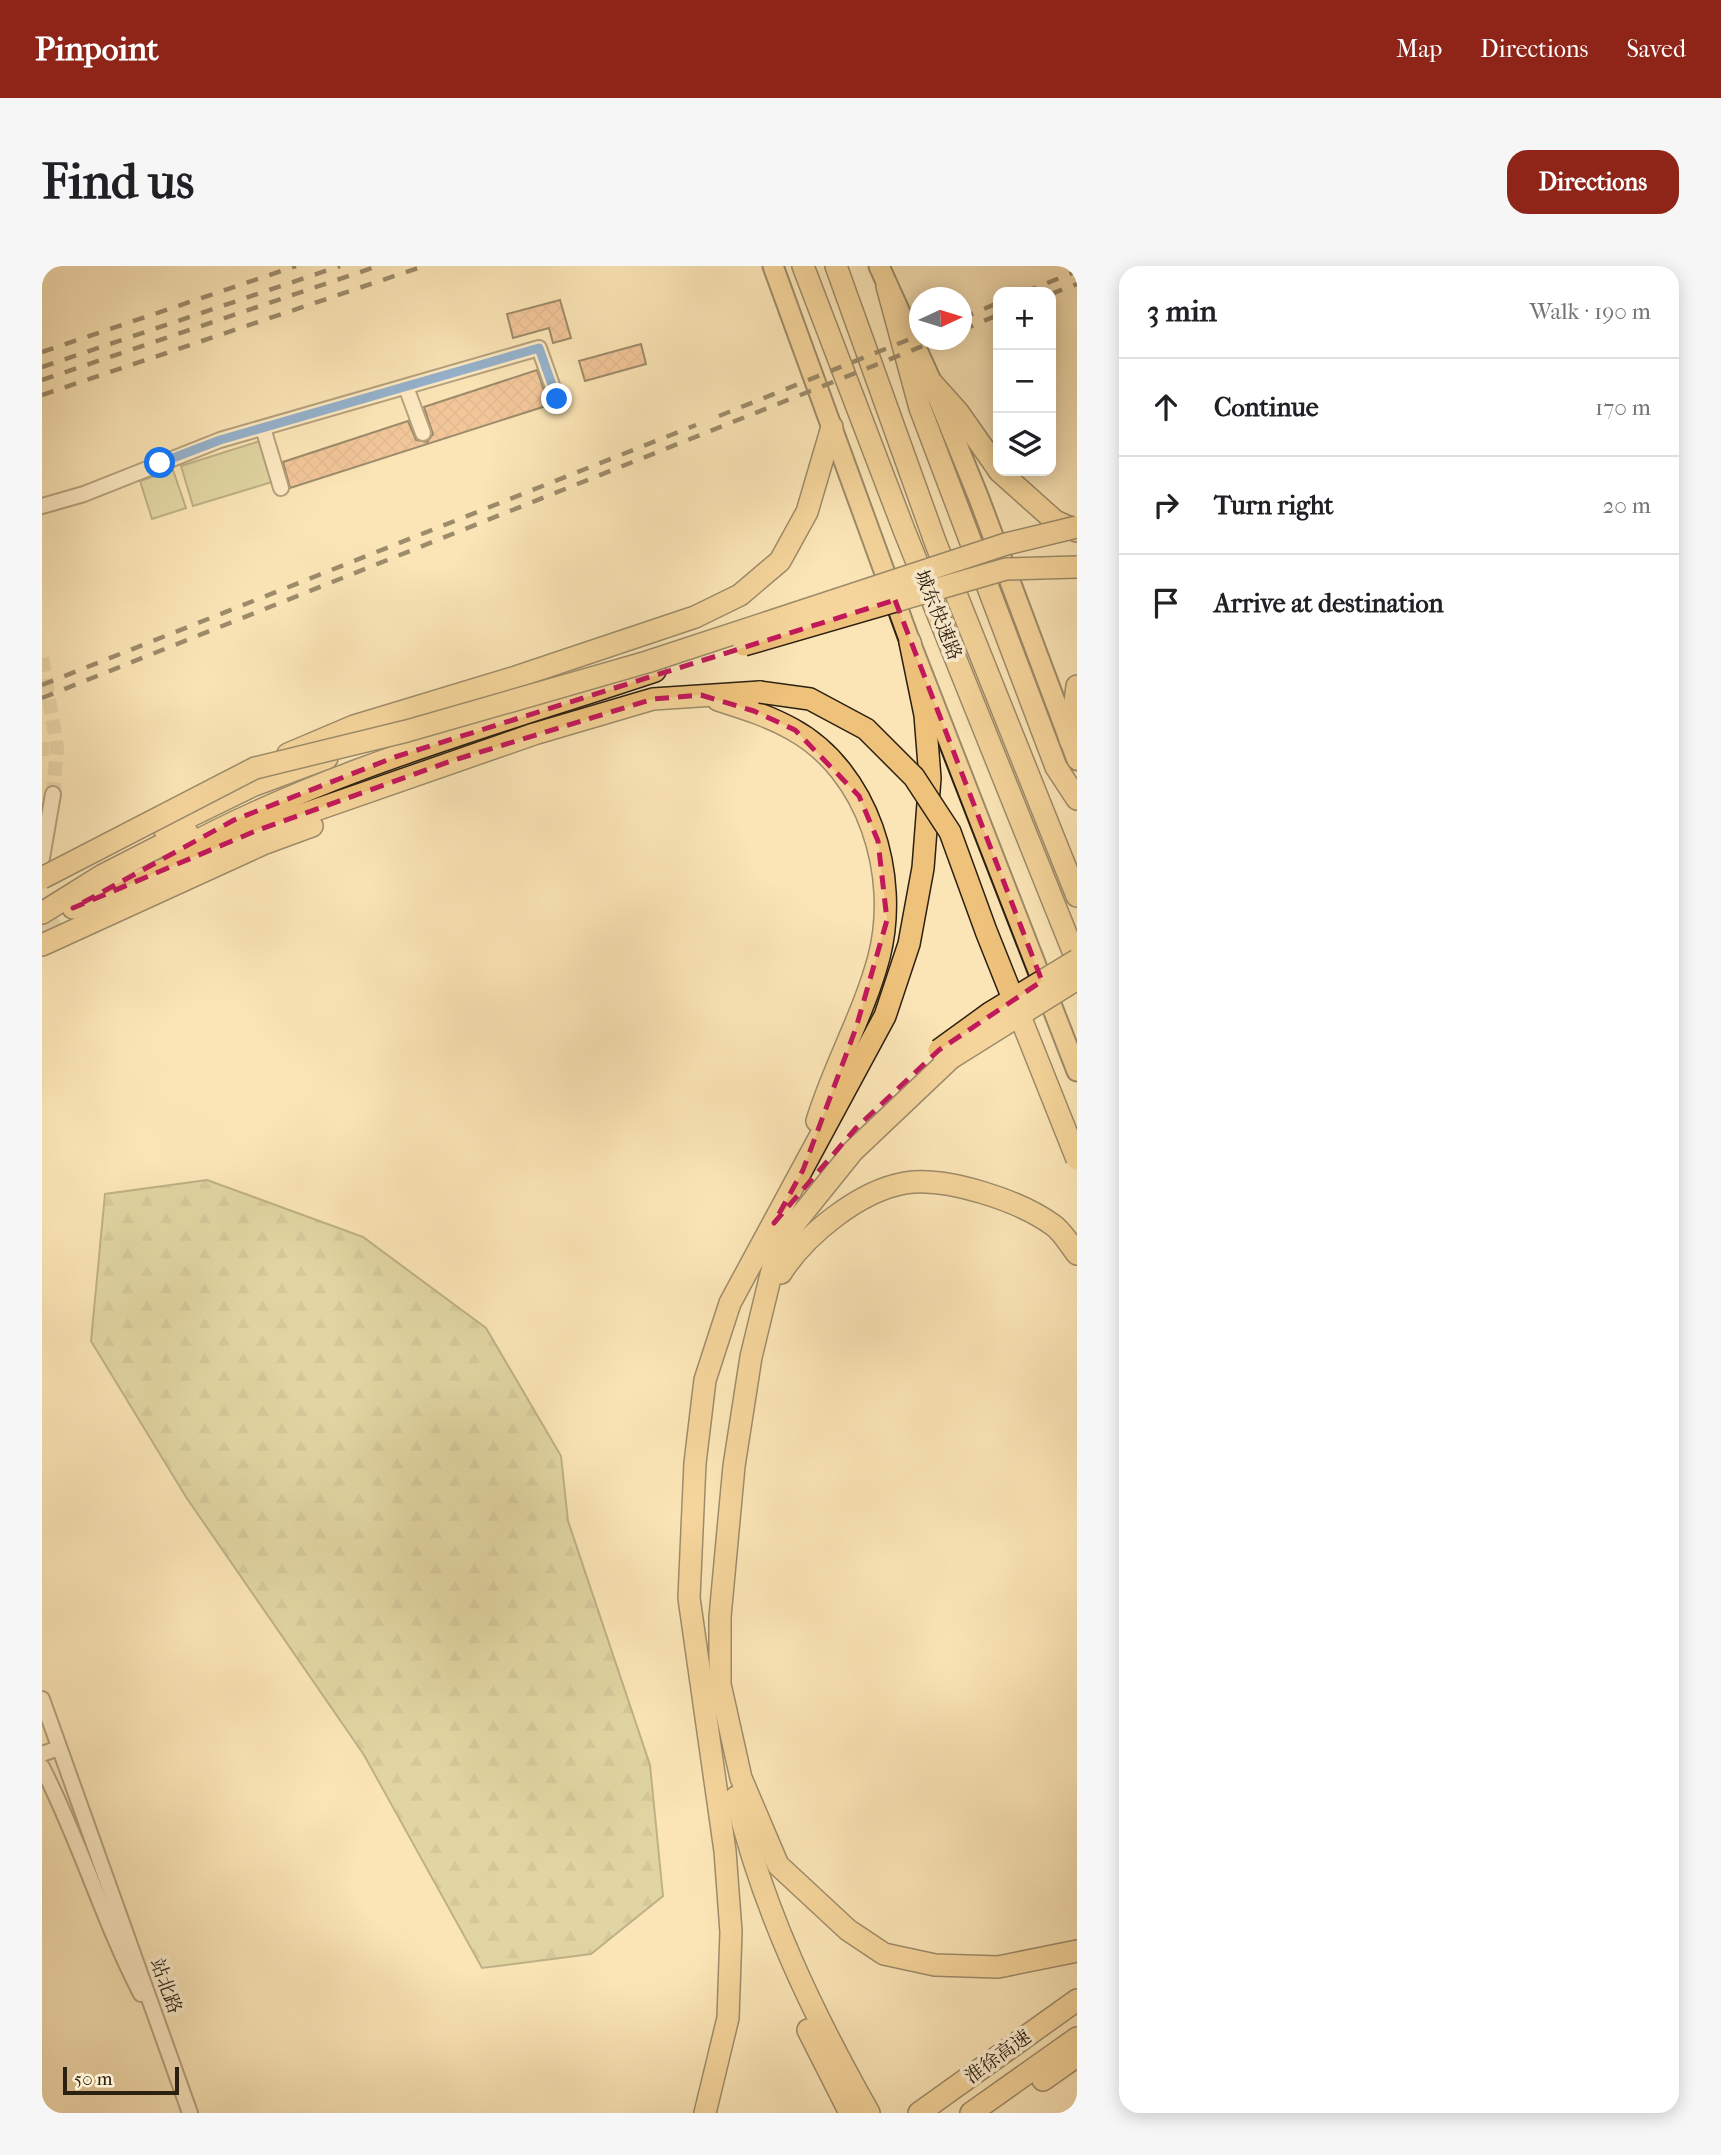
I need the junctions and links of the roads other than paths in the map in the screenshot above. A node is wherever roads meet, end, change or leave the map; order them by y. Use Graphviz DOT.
graph roads {
  1 [pos="773,266"];
  2 [pos="803,266"];
  3 [pos="836,266"];
  4 [pos="883,276"];
  5 [pos="932,383"];
  6 [pos="406,387"];
  7 [pos="557,399"];
  8 [pos="832,427"];
  9 [pos="264,428"];
  10 [pos="423,433"];
  11 [pos="993,462"];
  12 [pos="1006,476"];
  13 [pos="281,488"];
  14 [pos="84,494"];
  15 [pos="42,506"];
  16 [pos="42,517"];
  17 [pos="1077,529"];
  18 [pos="1077,567"];
  19 [pos="910,642"];
  20 [pos="1077,686"];
  21 [pos="701,695"];
  22 [pos="388,736"];
  23 [pos="1074,750"];
  24 [pos="415,751"];
  25 [pos="451,761"];
  26 [pos="255,768"];
  27 [pos="53,794"];
  28 [pos="1077,799"];
  29 [pos="44,872"];
  30 [pos="1077,896"];
  31 [pos="42,899"];
  32 [pos="42,913"];
  33 [pos="42,945"];
  34 [pos="1077,961"];
  35 [pos="1077,981"];
  36 [pos="945,1054"];
  37 [pos="1077,1071"];
  38 [pos="1077,1159"];
  39 [pos="803,1170"];
  40 [pos="774,1223"];
  41 [pos="1077,1254"];
  42 [pos="751,1357"];
  43 [pos="42,1699"];
  44 [pos="727,1712"];
  45 [pos="707,1742"];
  46 [pos="59,1748"];
  47 [pos="42,1754"];
  48 [pos="42,1767"];
  49 [pos="72,1783"];
  50 [pos="48,1791"];
  51 [pos="1077,1951"];
  52 [pos="1077,2000"];
  53 [pos="1077,2038"];
  54 [pos="166,2042"];
  55 [pos="1077,2056"];
  56 [pos="857,2108"];
  57 [pos="190,2113"];
  58 [pos="705,2113"];
  59 [pos="919,2113"];
  60 [pos="971,2113"];
  61 [pos="996,2113"];
  1 -- 8 [label="main road"];
  2 -- 34 [label="highway, 城东快速路"];
  3 -- 30 [label="highway, 城东快速路"];
  4 -- 5 [label="main road"];
  4 -- 28 [label="highway, bridge"];
  5 -- 11 [label="highway"];
  5 -- 23 [label="main road"];
  6 -- 7 [label="street"];
  6 -- 9 [label="street"];
  6 -- 10 [label="street"];
  8 -- 19 [label="main road"];
  8 -- 26 [label="highway, bridge"];
  9 -- 13 [label="street"];
  9 -- 14 [label="street"];
  12 -- 17 [label="highway"];
  14 -- 15 [label="street"];
  14 -- 16 [label="street"];
  17 -- 22 [label="highway, bridge"];
  18 -- 24 [label="highway, bridge"];
  19 -- 37 [label="main road"];
  19 -- 39 [label="highway"];
  20 -- 23 [label="highway"];
  21 -- 25 [label="highway"];
  21 -- 38 [label="highway, bridge"];
  21 -- 39 [label="highway"];
  22 -- 26 [label="highway, bridge"];
  22 -- 31 [label="highway, bridge"];
  24 -- 25 [label="highway"];
  24 -- 32 [label="highway"];
  25 -- 33 [label="highway"];
  26 -- 29 [label="highway, bridge"];
  27 -- 29 [label="street"];
  34 -- 36 [label="highway, bridge"];
  35 -- 36 [label="highway, bridge"];
  36 -- 40 [label="highway"];
  36 -- 42 [label="highway"];
  39 -- 40 [label="highway"];
  40 -- 45 [label="highway"];
  41 -- 42 [label="highway"];
  42 -- 44 [label="highway"];
  43 -- 46 [label="street, 站北路"];
  44 -- 51 [label="highway"];
  44 -- 56 [label="highway"];
  45 -- 56 [label="highway"];
  45 -- 58 [label="highway"];
  46 -- 47 [label="street"];
  46 -- 49 [label="street, 站北路"];
  48 -- 50 [label="street, 站北路"];
  49 -- 50 [label="street"];
  49 -- 54 [label="street, 站北路"];
  50 -- 54 [label="street, 站北路"];
  52 -- 59 [label="highway, 淮徐高速"];
  53 -- 60 [label="highway, 淮徐高速"];
  54 -- 57 [label="street"];
  55 -- 61 [label="highway"];
}
